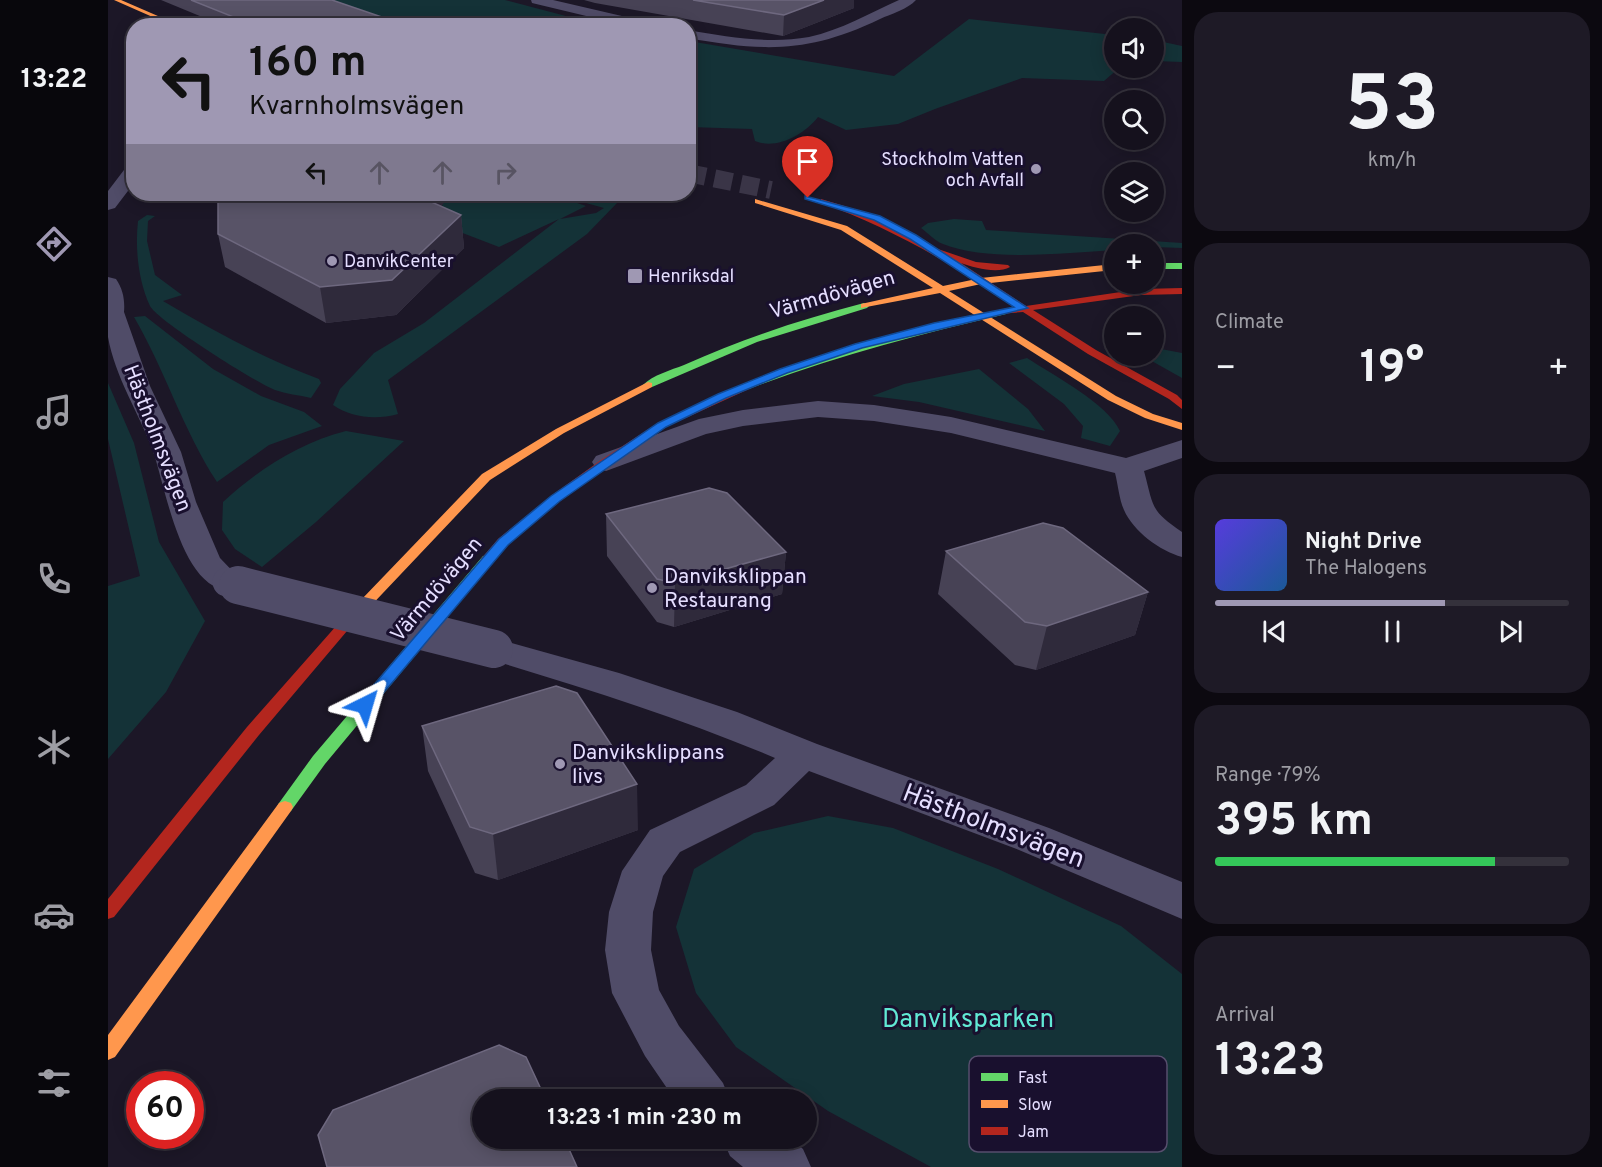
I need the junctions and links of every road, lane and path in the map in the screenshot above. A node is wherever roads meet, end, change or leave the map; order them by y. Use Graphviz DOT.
graph roads {
  1 [pos="117,0"];
  2 [pos="537,0"];
  3 [pos="910,0"];
  4 [pos="108,5"];
  5 [pos="133,18"];
  6 [pos="159,18"];
  7 [pos="613,18"];
  8 [pos="696,35"];
  9 [pos="126,180"];
  10 [pos="815,199"];
  11 [pos="758,201"];
  12 [pos="108,204"];
  13 [pos="935,251"];
  14 [pos="1164,259"];
  15 [pos="1182,259"];
  16 [pos="1104,262"];
  17 [pos="1164,266"];
  18 [pos="1182,266"];
  19 [pos="1104,268"];
  20 [pos="981,281"];
  21 [pos="108,284"];
  22 [pos="938,288"];
  23 [pos="1182,291"];
  24 [pos="1023,308"];
  25 [pos="110,313"];
  26 [pos="982,316"];
  27 [pos="1182,406"];
  28 [pos="1182,427"];
  29 [pos="1182,448"];
  30 [pos="605,463"];
  31 [pos="1128,467"];
  32 [pos="1182,547"];
  33 [pos="803,754"];
  34 [pos="1182,901"];
  35 [pos="108,912"];
  36 [pos="108,1051"];
  37 [pos="697,1089"];
  38 [pos="762,1149"];
  39 [pos="784,1167"];
  1 -- 6 [label="main road"];
  2 -- 7 [label="street"];
  3 -- 8 [label="street"];
  4 -- 5 [label="main road"];
  9 -- 12 [label="street"];
  10 -- 13 [label="main road"];
  11 -- 22 [label="main road"];
  13 -- 16 [label="main road"];
  13 -- 20 [label="main road"];
  14 -- 15 [label="main road"];
  17 -- 18 [label="main road"];
  19 -- 20 [label="main road, Värmdövägen"];
  20 -- 22 [label="main road, Värmdövägen"];
  20 -- 24 [label="main road"];
  21 -- 25 [label="street, Hästholmsvägen"];
  22 -- 26 [label="main road"];
  22 -- 35 [label="main road, Värmdövägen"];
  23 -- 24 [label="main road, Värmdövägen"];
  24 -- 26 [label="main road, Värmdövägen"];
  24 -- 27 [label="main road"];
  25 -- 33 [label="street, Hästholmsvägen, bridge"];
  26 -- 28 [label="main road"];
  26 -- 30 [label="main road, Värmdövägen"];
  29 -- 31 [label="street"];
  30 -- 31 [label="street"];
  30 -- 36 [label="main road, Värmdövägen"];
  31 -- 32 [label="street"];
  33 -- 34 [label="street, Hästholmsvägen"];
  33 -- 37 [label="street"];
  38 -- 39 [label="street"];
}
